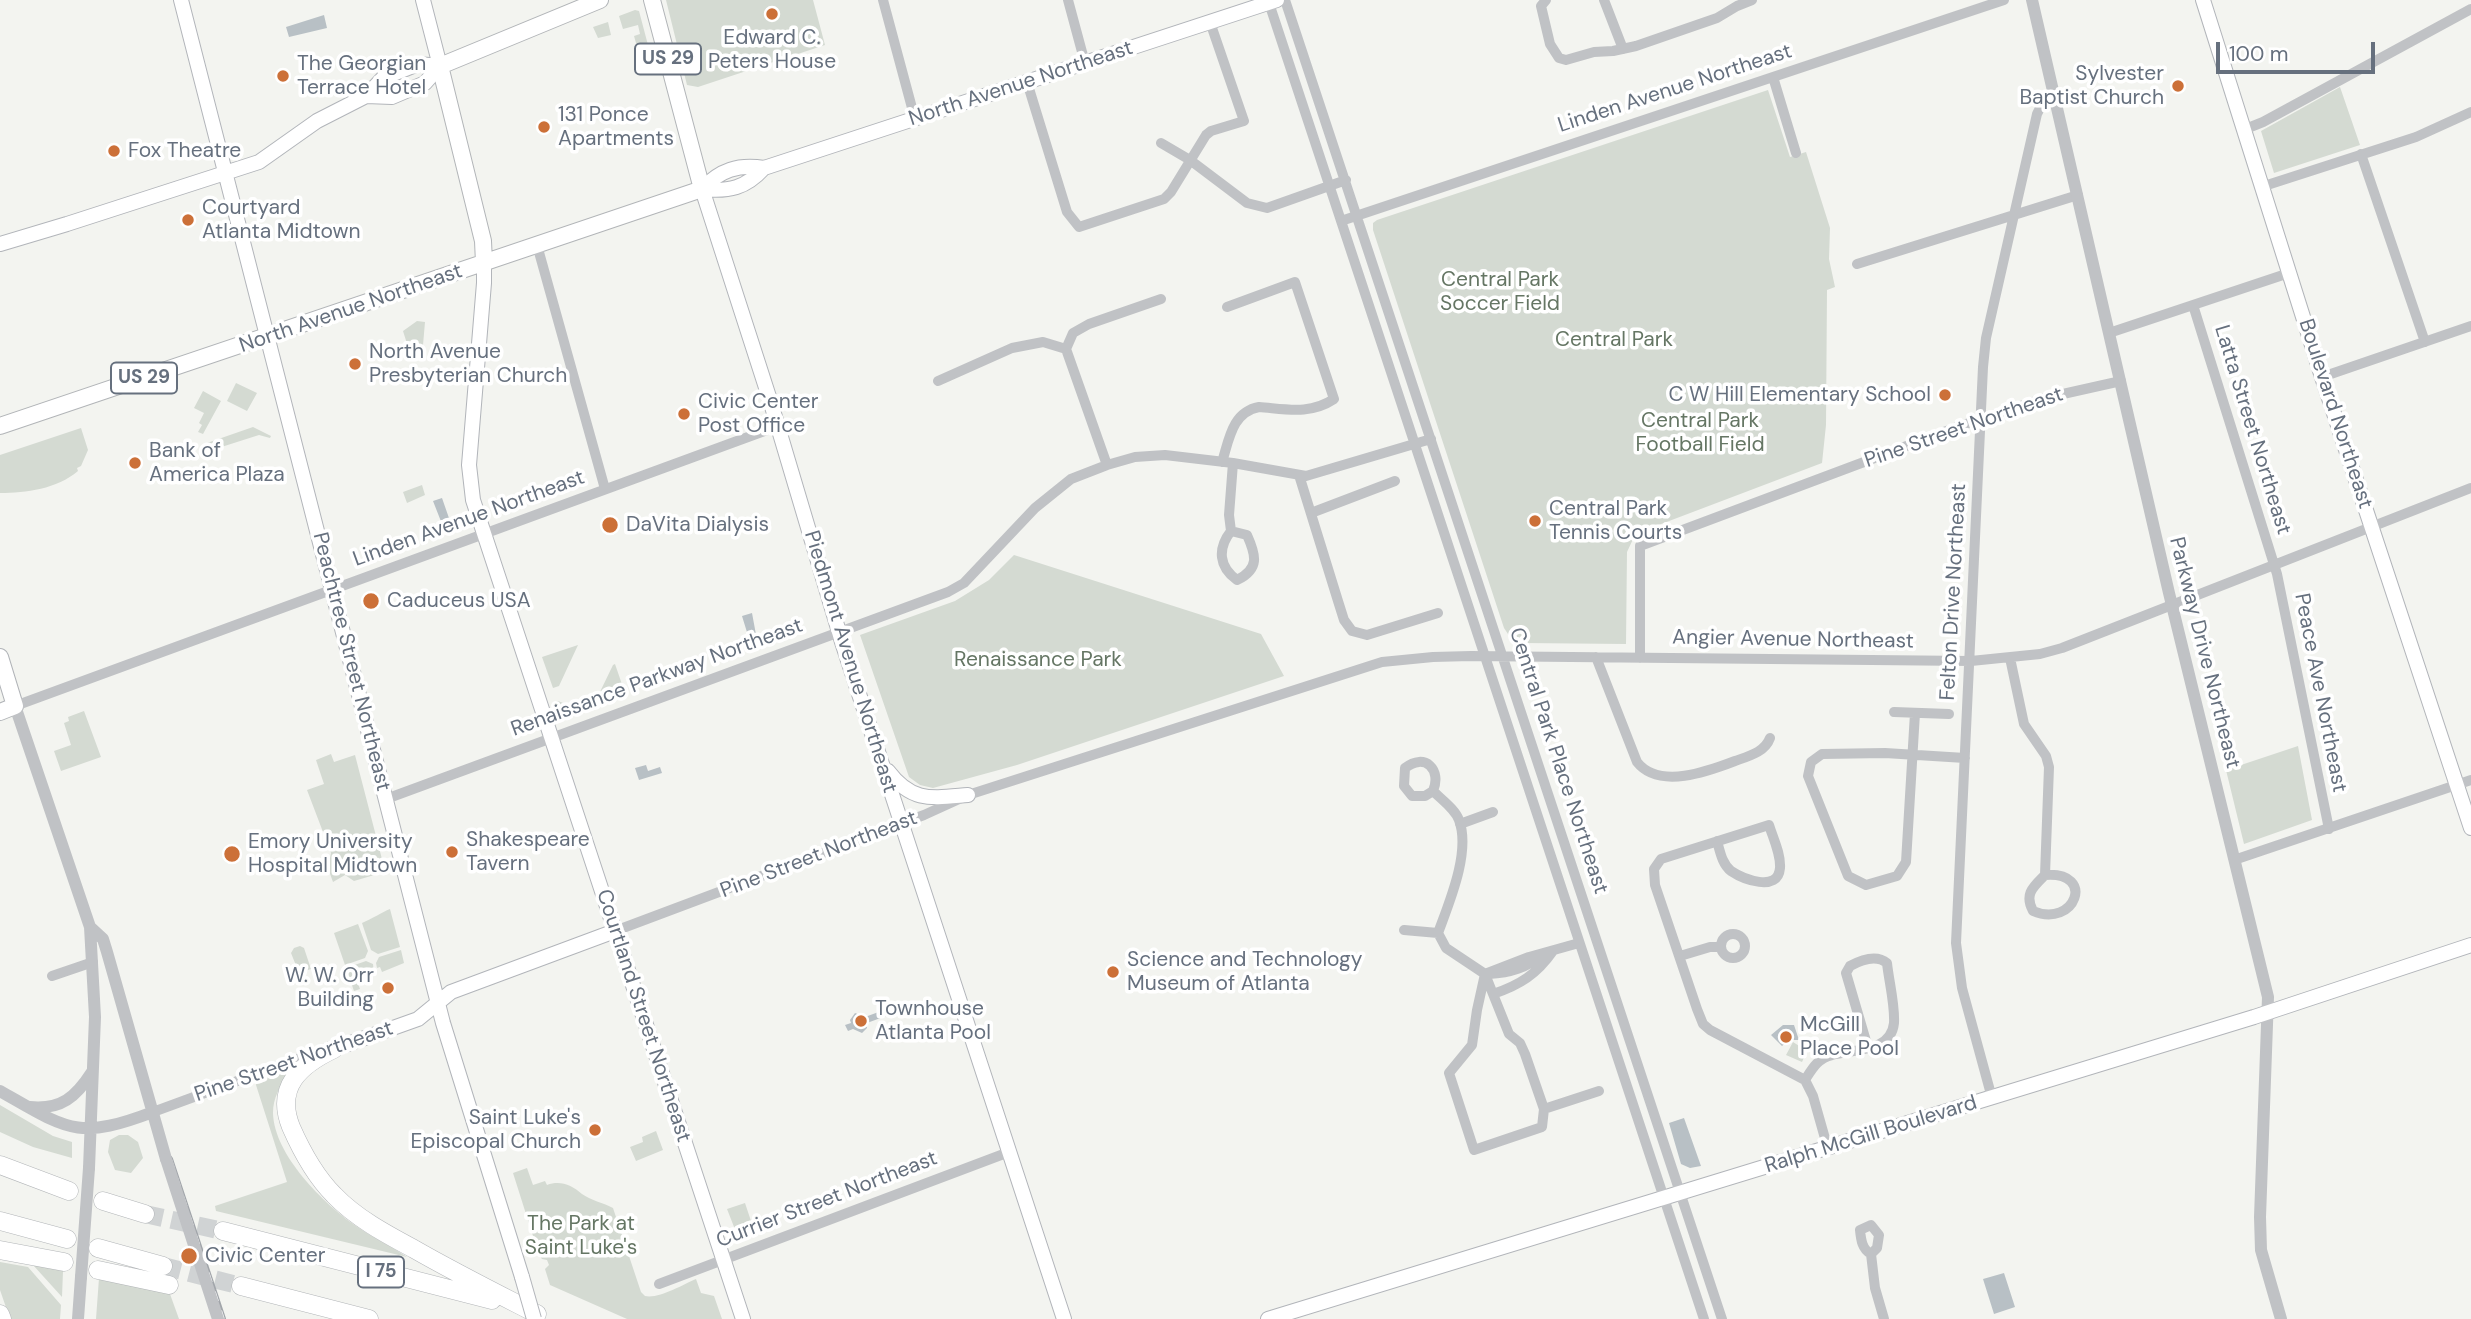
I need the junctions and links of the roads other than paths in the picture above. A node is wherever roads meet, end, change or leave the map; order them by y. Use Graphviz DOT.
graph roads {
  1 [pos="181,0"];
  2 [pos="423,0"];
  3 [pos="600,0"];
  4 [pos="652,0"];
  5 [pos="883,0"];
  6 [pos="1068,0"];
  7 [pos="1285,0"];
  8 [pos="1546,0"];
  9 [pos="1604,0"];
  10 [pos="1752,0"];
  11 [pos="2004,0"];
  12 [pos="2032,0"];
  13 [pos="2203,0"];
  14 [pos="1273,1"];
  15 [pos="2471,9"];
  16 [pos="1210,22"];
  17 [pos="1623,49"];
  18 [pos="1085,63"];
  19 [pos="440,66"];
  20 [pos="1773,77"];
  21 [pos="1027,82"];
  22 [pos="366,96"];
  23 [pos="2055,99"];
  24 [pos="2471,112"];
  25 [pos="915,119"];
  26 [pos="2243,130"];
  27 [pos="1161,143"];
  28 [pos="1796,153"];
  29 [pos="2361,154"];
  30 [pos="1190,160"];
  31 [pos="226,173"];
  32 [pos="1346,180"];
  33 [pos="1329,185"];
  34 [pos="2261,187"];
  35 [pos="702,189"];
  36 [pos="2078,195"];
  37 [pos="1358,215"];
  38 [pos="2015,215"];
  39 [pos="1341,221"];
  40 [pos="0,244"];
  41 [pos="537,245"];
  42 [pos="484,263"];
  43 [pos="1857,264"];
  44 [pos="2289,273"];
  45 [pos="1161,299"];
  46 [pos="2193,305"];
  47 [pos="1227,307"];
  48 [pos="2471,326"];
  49 [pos="2109,332"];
  50 [pos="267,338"];
  51 [pos="2425,342"];
  52 [pos="1066,348"];
  53 [pos="2322,377"];
  54 [pos="938,381"];
  55 [pos="2120,381"];
  56 [pos="1980,419"];
  57 [pos="0,426"];
  58 [pos="778,426"];
  59 [pos="1432,439"];
  60 [pos="1415,444"];
  61 [pos="1227,463"];
  62 [pos="1107,465"];
  63 [pos="1299,475"];
  64 [pos="1395,481"];
  65 [pos="2471,488"];
  66 [pos="605,489"];
  67 [pos="1311,513"];
  68 [pos="2372,527"];
  69 [pos="1231,531"];
  70 [pos="484,534"];
  71 [pos="2274,565"];
  72 [pos="333,590"];
  73 [pos="2172,605"];
  74 [pos="1438,614"];
  75 [pos="839,631"];
  76 [pos="1503,656"];
  77 [pos="1486,657"];
  78 [pos="1596,657"];
  79 [pos="1640,658"];
  80 [pos="2010,658"];
  81 [pos="1970,661"];
  82 [pos="1,664"];
  83 [pos="8,709"];
  84 [pos="1894,712"];
  85 [pos="1914,713"];
  86 [pos="1949,714"];
  87 [pos="551,737"];
  88 [pos="1770,738"];
  89 [pos="1913,754"];
  90 [pos="1965,758"];
  91 [pos="881,762"];
  92 [pos="2464,782"];
  93 [pos="1433,792"];
  94 [pos="968,794"];
  95 [pos="386,799"];
  96 [pos="1493,813"];
  97 [pos="901,824"];
  98 [pos="1460,824"];
  99 [pos="2471,828"];
  100 [pos="2329,829"];
  101 [pos="1717,841"];
  102 [pos="2234,860"];
  103 [pos="2045,875"];
  104 [pos="90,927"];
  105 [pos="1404,930"];
  106 [pos="615,931"];
  107 [pos="1438,933"];
  108 [pos="1580,943"];
  109 [pos="2471,946"];
  110 [pos="1720,947"];
  111 [pos="1548,952"];
  112 [pos="1680,956"];
  113 [pos="93,962"];
  114 [pos="1514,966"];
  115 [pos="1485,974"];
  116 [pos="52,976"];
  117 [pos="1520,983"];
  118 [pos="1493,994"];
  119 [pos="439,1004"];
  120 [pos="2267,1013"];
  121 [pos="1868,1048"];
  122 [pos="334,1049"];
  123 [pos="93,1070"];
  124 [pos="1805,1080"];
  125 [pos="0,1091"];
  126 [pos="1599,1091"];
  127 [pos="1992,1098"];
  128 [pos="27,1106"];
  129 [pos="1544,1109"];
  130 [pos="153,1112"];
  131 [pos="91,1129"];
  132 [pos="1828,1149"];
  133 [pos="1009,1152"];
  134 [pos="0,1165"];
  135 [pos="69,1191"];
  136 [pos="1680,1192"];
  137 [pos="1663,1197"];
  138 [pos="103,1201"];
  139 [pos="145,1214"];
  140 [pos="0,1221"];
  141 [pos="223,1231"];
  142 [pos="67,1239"];
  143 [pos="98,1248"];
  144 [pos="0,1250"];
  145 [pos="1871,1254"];
  146 [pos="723,1260"];
  147 [pos="64,1262"];
  148 [pos="163,1266"];
  149 [pos="89,1273"];
  150 [pos="659,1284"];
  151 [pos="169,1285"];
  152 [pos="241,1286"];
  153 [pos="0,1314"];
  154 [pos="541,1317"];
  155 [pos="2,1319"];
  156 [pos="78,1319"];
  157 [pos="218,1319"];
  158 [pos="369,1319"];
  159 [pos="743,1319"];
  160 [pos="1065,1319"];
  161 [pos="1268,1319"];
  162 [pos="1704,1319"];
  163 [pos="1722,1319"];
  164 [pos="1884,1319"];
  165 [pos="2281,1319"];
  1 -- 31 [label="main road, Peachtree Street Northeast"];
  2 -- 19 [label="main road"];
  3 -- 19 [label="main road"];
  4 -- 35 [label="main road, Piedmont Avenue Northeast / US 29"];
  5 -- 25 [label="street"];
  6 -- 18 [label="street"];
  7 -- 32 [label="street, Central Park Place Northeast"];
  8 -- 17 [label="street"];
  9 -- 17 [label="street"];
  10 -- 17 [label="street"];
  11 -- 20 [label="street, Linden Avenue Northeast"];
  12 -- 23 [label="street, Parkway Drive Northeast"];
  13 -- 26 [label="main road, Boulevard Northeast"];
  14 -- 16 [label="main road, North Avenue Northeast"];
  14 -- 33 [label="street, Central Park Place Northeast"];
  15 -- 26 [label="street"];
  16 -- 18 [label="main road, North Avenue Northeast"];
  16 -- 30 [label="street"];
  18 -- 21 [label="main road, North Avenue Northeast"];
  19 -- 22 [label="main road"];
  19 -- 22 [label="main road"];
  19 -- 42 [label="main road"];
  20 -- 28 [label="street"];
  20 -- 37 [label="street, Linden Avenue Northeast"];
  21 -- 25 [label="main road, North Avenue Northeast"];
  21 -- 30 [label="street"];
  22 -- 31 [label="main road"];
  23 -- 36 [label="street, Parkway Drive Northeast"];
  23 -- 38 [label="street, Felton Drive Northeast"];
  24 -- 29 [label="street"];
  25 -- 35 [label="main road, North Avenue Northeast"];
  26 -- 34 [label="main road, Boulevard Northeast"];
  27 -- 30 [label="street"];
  29 -- 34 [label="street"];
  29 -- 51 [label="street"];
  30 -- 33 [label="street"];
  31 -- 40 [label="main road"];
  31 -- 50 [label="main road, Peachtree Street Northeast"];
  32 -- 33 [label="street"];
  32 -- 37 [label="street, Central Park Place Northeast"];
  33 -- 39 [label="street, Central Park Place Northeast"];
  34 -- 44 [label="main road, Boulevard Northeast"];
  35 -- 41 [label="main road, North Avenue Northeast / US 29"];
  35 -- 58 [label="main road, Piedmont Avenue Northeast"];
  36 -- 38 [label="street"];
  36 -- 49 [label="street, Parkway Drive Northeast"];
  37 -- 39 [label="street"];
  37 -- 59 [label="street, Central Park Place Northeast"];
  38 -- 43 [label="street"];
  38 -- 56 [label="street, Felton Drive Northeast"];
  39 -- 60 [label="street, Central Park Place Northeast"];
  41 -- 42 [label="main road, North Avenue Northeast / US 29"];
  41 -- 66 [label="street"];
  42 -- 50 [label="main road, North Avenue Northeast / US 29"];
  42 -- 70 [label="main road, Courtland Street Northeast"];
  44 -- 46 [label="street"];
  44 -- 53 [label="main road, Boulevard Northeast"];
  45 -- 52 [label="street"];
  46 -- 49 [label="street"];
  46 -- 71 [label="street, Latta Street Northeast"];
  47 -- 61 [label="street"];
  48 -- 51 [label="street"];
  49 -- 55 [label="street, Parkway Drive Northeast"];
  50 -- 57 [label="main road, North Avenue Northeast / US 29"];
  50 -- 72 [label="main road, Peachtree Street Northeast"];
  51 -- 53 [label="street"];
  52 -- 54 [label="street"];
  52 -- 62 [label="street"];
  53 -- 68 [label="main road, Boulevard Northeast"];
  55 -- 56 [label="street, Pine Street Northeast"];
  55 -- 73 [label="street, Parkway Drive Northeast"];
  56 -- 79 [label="street, Pine Street Northeast"];
  56 -- 81 [label="street, Felton Drive Northeast"];
  58 -- 66 [label="street, Linden Avenue Northeast"];
  58 -- 75 [label="main road, Piedmont Avenue Northeast"];
  59 -- 60 [label="street, Renaissance Parkway Northeast"];
  59 -- 76 [label="street, Central Park Place Northeast"];
  60 -- 63 [label="street, Renaissance Parkway Northeast"];
  60 -- 77 [label="street, Central Park Place Northeast"];
  61 -- 62 [label="street, Renaissance Parkway Northeast"];
  61 -- 63 [label="street, Renaissance Parkway Northeast"];
  61 -- 69 [label="street"];
  62 -- 75 [label="street, Renaissance Parkway Northeast"];
  63 -- 67 [label="street"];
  64 -- 67 [label="street"];
  65 -- 68 [label="street, Angier Avenue Northeast"];
  66 -- 70 [label="street, Linden Avenue Northeast"];
  67 -- 74 [label="street"];
  68 -- 71 [label="street, Angier Avenue Northeast"];
  68 -- 92 [label="main road, Boulevard Northeast"];
  69 -- 69 [label="street"];
  70 -- 72 [label="street, Linden Avenue Northeast"];
  70 -- 87 [label="main road, Courtland Street Northeast"];
  71 -- 73 [label="street, Angier Avenue Northeast"];
  71 -- 100 [label="street, Peace Ave Northeast"];
  72 -- 83 [label="street, Linden Avenue Northeast"];
  72 -- 95 [label="main road, Peachtree Street Northeast"];
  73 -- 80 [label="street, Angier Avenue Northeast"];
  73 -- 102 [label="street, Parkway Drive Northeast"];
  75 -- 87 [label="street, Renaissance Parkway Northeast"];
  75 -- 91 [label="main road, Piedmont Avenue Northeast"];
  76 -- 77 [label="street, Pine Street Northeast"];
  76 -- 78 [label="street, Angier Avenue Northeast"];
  76 -- 136 [label="street, Central Park Place Northeast"];
  77 -- 94 [label="street, Pine Street Northeast"];
  77 -- 108 [label="street, Central Park Place Northeast"];
  78 -- 79 [label="street, Angier Avenue Northeast"];
  78 -- 88 [label="street"];
  79 -- 81 [label="street, Angier Avenue Northeast"];
  80 -- 81 [label="street, Angier Avenue Northeast"];
  80 -- 103 [label="street"];
  81 -- 90 [label="street, Felton Drive Northeast"];
  82 -- 83 [label="main road"];
  83 -- 104 [label="street"];
  84 -- 85 [label="street"];
  85 -- 86 [label="street"];
  85 -- 89 [label="street"];
  87 -- 95 [label="street, Renaissance Parkway Northeast"];
  87 -- 106 [label="main road, Courtland Street Northeast"];
  89 -- 89 [label="street"];
  89 -- 90 [label="street"];
  90 -- 127 [label="street, Felton Drive Northeast"];
  91 -- 94 [label="main road"];
  91 -- 97 [label="main road, Piedmont Avenue Northeast"];
  92 -- 99 [label="main road, Boulevard Northeast"];
  92 -- 100 [label="street"];
  93 -- 98 [label="street"];
  94 -- 97 [label="street, Pine Street Northeast"];
  95 -- 119 [label="main road, Peachtree Street Northeast"];
  96 -- 98 [label="street"];
  97 -- 106 [label="street, Pine Street Northeast"];
  97 -- 133 [label="main road, Piedmont Avenue Northeast"];
  98 -- 107 [label="street"];
  100 -- 102 [label="street"];
  101 -- 101 [label="street"];
  101 -- 112 [label="street"];
  102 -- 120 [label="street, Parkway Drive Northeast"];
  103 -- 103 [label="street"];
  104 -- 113 [label="street"];
  104 -- 130 [label="street"];
  105 -- 107 [label="street"];
  106 -- 119 [label="main road, Pine Street Northeast"];
  106 -- 146 [label="main road, Courtland Street Northeast"];
  107 -- 115 [label="street"];
  108 -- 111 [label="street"];
  108 -- 137 [label="street, Central Park Place Northeast"];
  109 -- 120 [label="main road, Ralph McGill Boulevard"];
  110 -- 112 [label="street"];
  111 -- 114 [label="street"];
  111 -- 117 [label="street"];
  112 -- 124 [label="street"];
  113 -- 116 [label="street"];
  113 -- 123 [label="street"];
  114 -- 115 [label="street"];
  114 -- 117 [label="street"];
  115 -- 118 [label="street"];
  115 -- 129 [label="street"];
  117 -- 118 [label="street"];
  118 -- 129 [label="street"];
  119 -- 122 [label="main road, Pine Street Northeast"];
  119 -- 154 [label="main road, Peachtree Street Northeast, bridge"];
  120 -- 127 [label="main road, Ralph McGill Boulevard"];
  120 -- 165 [label="street, Parkway Drive Northeast"];
  121 -- 121 [label="street"];
  121 -- 124 [label="street"];
  122 -- 130 [label="street, Pine Street Northeast"];
  122 -- 154 [label="highway"];
  123 -- 128 [label="street"];
  123 -- 131 [label="street"];
  124 -- 132 [label="street"];
  125 -- 128 [label="street"];
  126 -- 129 [label="street"];
  127 -- 132 [label="main road, Ralph McGill Boulevard"];
  128 -- 131 [label="street"];
  130 -- 131 [label="street"];
  130 -- 157 [label="street, bridge"];
  131 -- 149 [label="street, bridge"];
  132 -- 136 [label="main road, Ralph McGill Boulevard"];
  133 -- 146 [label="street, Currier Street Northeast"];
  133 -- 160 [label="main road, Piedmont Avenue Northeast"];
  134 -- 135 [label="highway"];
  136 -- 137 [label="main road, Ralph McGill Boulevard"];
  136 -- 163 [label="street, Central Park Place Northeast"];
  137 -- 161 [label="main road, Ralph McGill Boulevard"];
  137 -- 162 [label="street, Central Park Place Northeast"];
  138 -- 139 [label="highway"];
  140 -- 142 [label="highway"];
  141 -- 154 [label="highway, I 75"];
  143 -- 148 [label="highway"];
  144 -- 147 [label="highway"];
  145 -- 164 [label="street"];
  146 -- 150 [label="street, Currier Street Northeast"];
  146 -- 159 [label="main road, Courtland Street Northeast"];
  149 -- 151 [label="highway"];
  149 -- 156 [label="street"];
  152 -- 158 [label="highway, I 75"];
  153 -- 155 [label="highway"];
}
